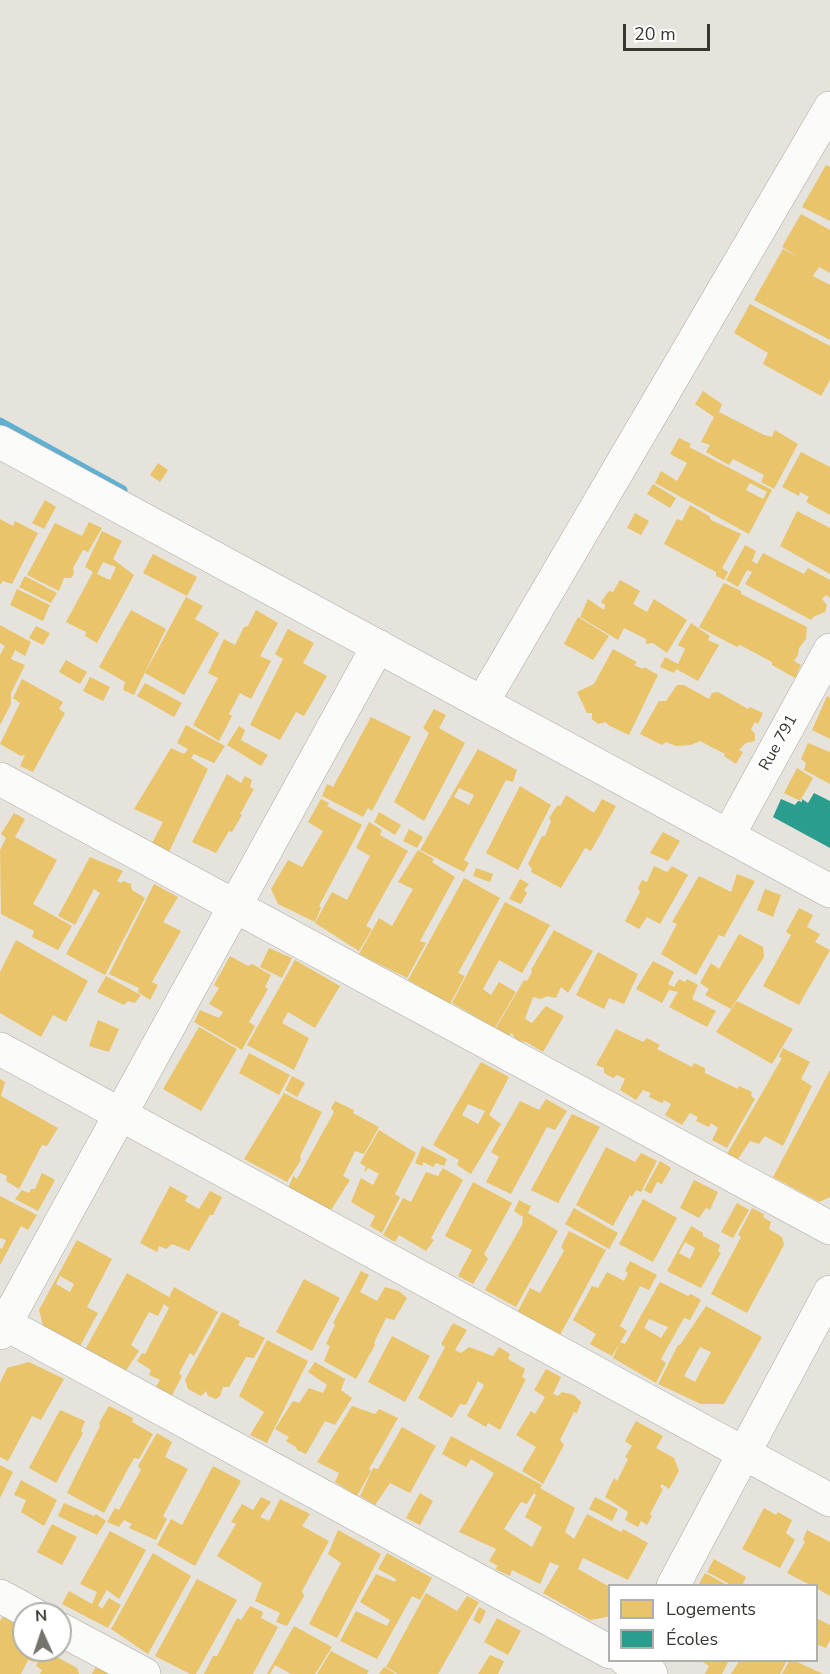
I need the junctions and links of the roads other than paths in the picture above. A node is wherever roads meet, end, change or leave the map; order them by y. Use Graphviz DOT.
graph roads {
  1 [pos="830,108"];
  2 [pos="0,442"];
  3 [pos="378,646"];
  4 [pos="830,650"];
  5 [pos="482,703"];
  6 [pos="0,779"];
  7 [pos="728,836"];
  8 [pos="830,891"];
  9 [pos="235,906"];
  10 [pos="0,1049"];
  11 [pos="120,1114"];
  12 [pos="830,1228"];
  13 [pos="830,1292"];
  14 [pos="2,1326"];
  15 [pos="744,1453"];
  16 [pos="830,1500"];
  17 [pos="674,1584"];
  18 [pos="72,1635"];
  19 [pos="608,1653"];
  20 [pos="144,1674"];
  1 -- 5 [label="street"];
  2 -- 3 [label="street"];
  3 -- 5 [label="street"];
  3 -- 9 [label="street"];
  4 -- 7 [label="street, Rue 791"];
  5 -- 7 [label="street"];
  6 -- 9 [label="street"];
  7 -- 8 [label="street"];
  9 -- 11 [label="street"];
  9 -- 12 [label="street"];
  10 -- 11 [label="street"];
  11 -- 14 [label="street"];
  11 -- 15 [label="street"];
  13 -- 15 [label="street"];
  14 -- 19 [label="street"];
  15 -- 16 [label="street"];
  15 -- 17 [label="street"];
  18 -- 20 [label="street"];
}
